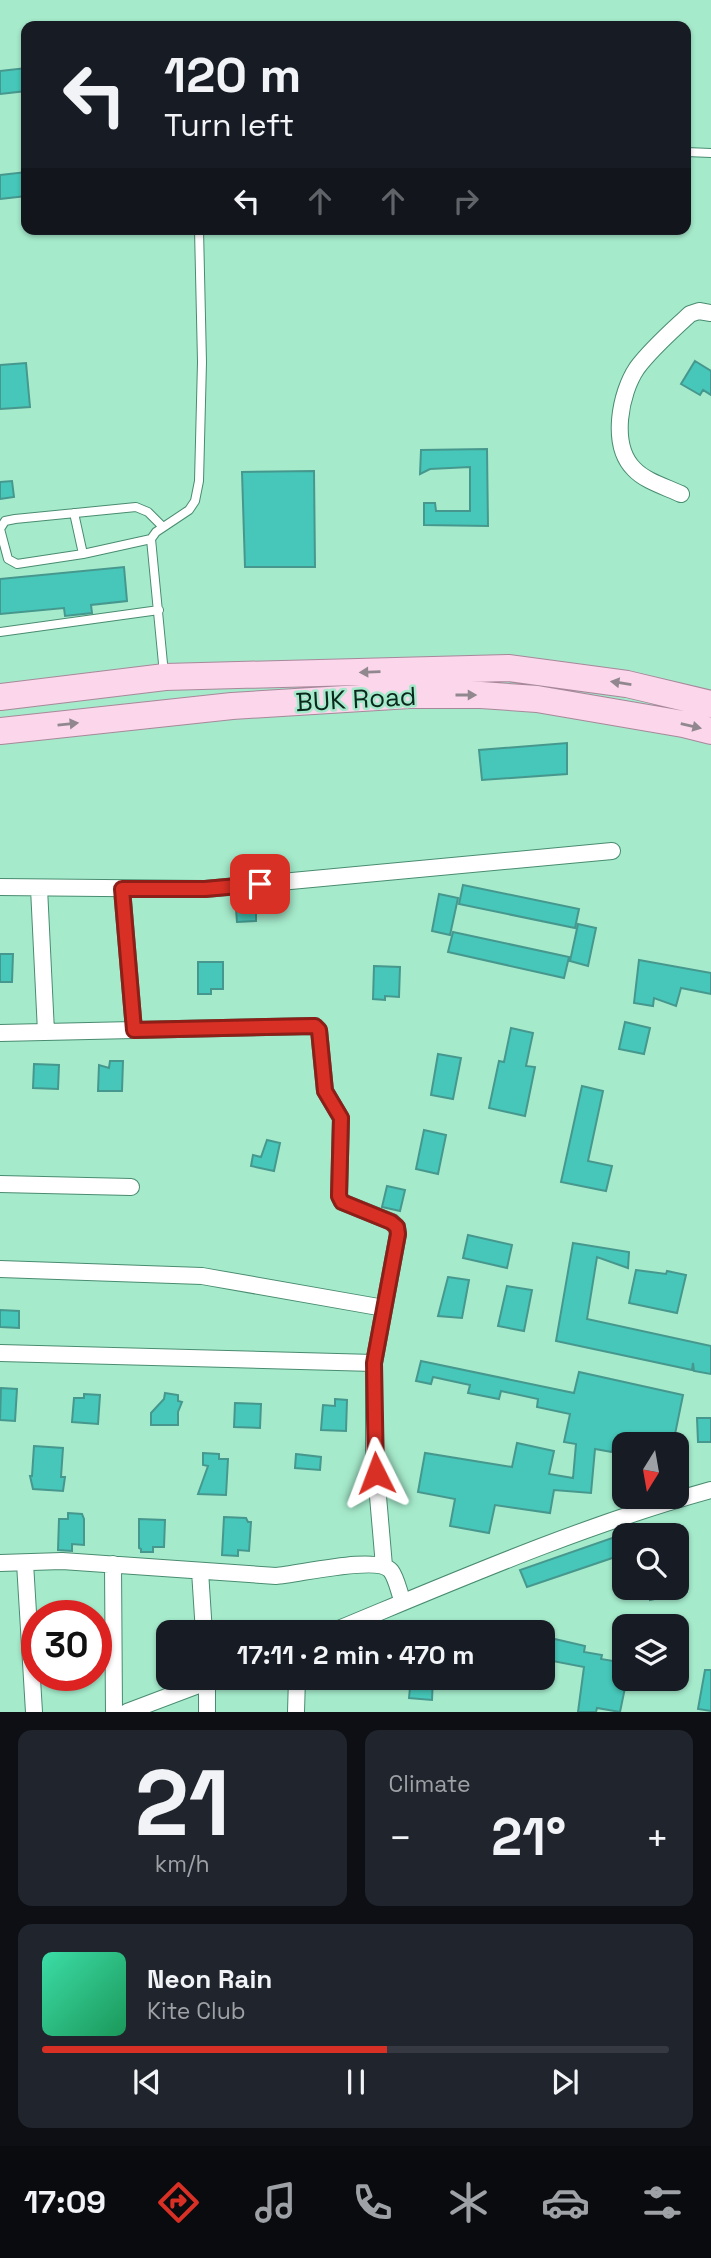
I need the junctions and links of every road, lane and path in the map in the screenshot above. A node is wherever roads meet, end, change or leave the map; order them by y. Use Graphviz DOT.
graph roads {
  1 [pos="691,152"];
  2 [pos="711,153"];
  3 [pos="199,235"];
  4 [pos="711,313"];
  5 [pos="681,494"];
  6 [pos="74,513"];
  7 [pos="163,527"];
  8 [pos="151,539"];
  9 [pos="83,554"];
  10 [pos="159,610"];
  11 [pos="0,632"];
  12 [pos="164,677"];
  13 [pos="0,697"];
  14 [pos="711,704"];
  15 [pos="0,731"];
  16 [pos="711,731"];
  17 [pos="612,851"];
  18 [pos="0,887"];
  19 [pos="39,888"];
  20 [pos="122,889"];
  21 [pos="134,1030"];
  22 [pos="46,1032"];
  23 [pos="0,1033"];
  24 [pos="0,1184"];
  25 [pos="131,1186"];
  26 [pos="0,1269"];
  27 [pos="384,1308"];
  28 [pos="0,1353"];
  29 [pos="374,1363"];
  30 [pos="711,1490"];
  31 [pos="0,1563"];
  32 [pos="25,1563"];
  33 [pos="113,1564"];
  34 [pos="384,1566"];
  35 [pos="200,1570"];
  36 [pos="403,1602"];
  37 [pos="203,1620"];
  38 [pos="360,1620"];
  39 [pos="184,1690"];
  40 [pos="209,1690"];
  41 [pos="296,1690"];
  42 [pos="34,1712"];
  43 [pos="114,1712"];
  44 [pos="127,1712"];
  45 [pos="207,1712"];
  46 [pos="296,1712"];
  1 -- 2 [label="lane"];
  3 -- 7 [label="lane"];
  4 -- 5 [label="street"];
  6 -- 7 [label="lane"];
  6 -- 9 [label="lane"];
  6 -- 9 [label="lane"];
  7 -- 8 [label="lane"];
  8 -- 9 [label="lane"];
  8 -- 10 [label="lane"];
  10 -- 11 [label="lane"];
  10 -- 12 [label="lane"];
  12 -- 13 [label="main road, BUK Road"];
  14 -- 12 [label="main road, BUK Road, one-way"];
  15 -- 16 [label="main road, BUK Road, one-way"];
  17 -- 20 [label="street"];
  18 -- 19 [label="street"];
  19 -- 20 [label="street"];
  19 -- 22 [label="street"];
  20 -- 21 [label="street"];
  21 -- 22 [label="street"];
  21 -- 27 [label="street"];
  22 -- 23 [label="street"];
  24 -- 25 [label="street"];
  26 -- 27 [label="street"];
  27 -- 29 [label="street"];
  28 -- 29 [label="street"];
  29 -- 34 [label="street"];
  30 -- 36 [label="street"];
  31 -- 32 [label="street"];
  32 -- 33 [label="street"];
  32 -- 42 [label="street"];
  33 -- 35 [label="street"];
  33 -- 43 [label="street"];
  34 -- 35 [label="street"];
  34 -- 36 [label="street"];
  35 -- 37 [label="street"];
  36 -- 38 [label="street"];
  39 -- 44 [label="street"];
  40 -- 45 [label="street"];
  41 -- 46 [label="street"];
}
